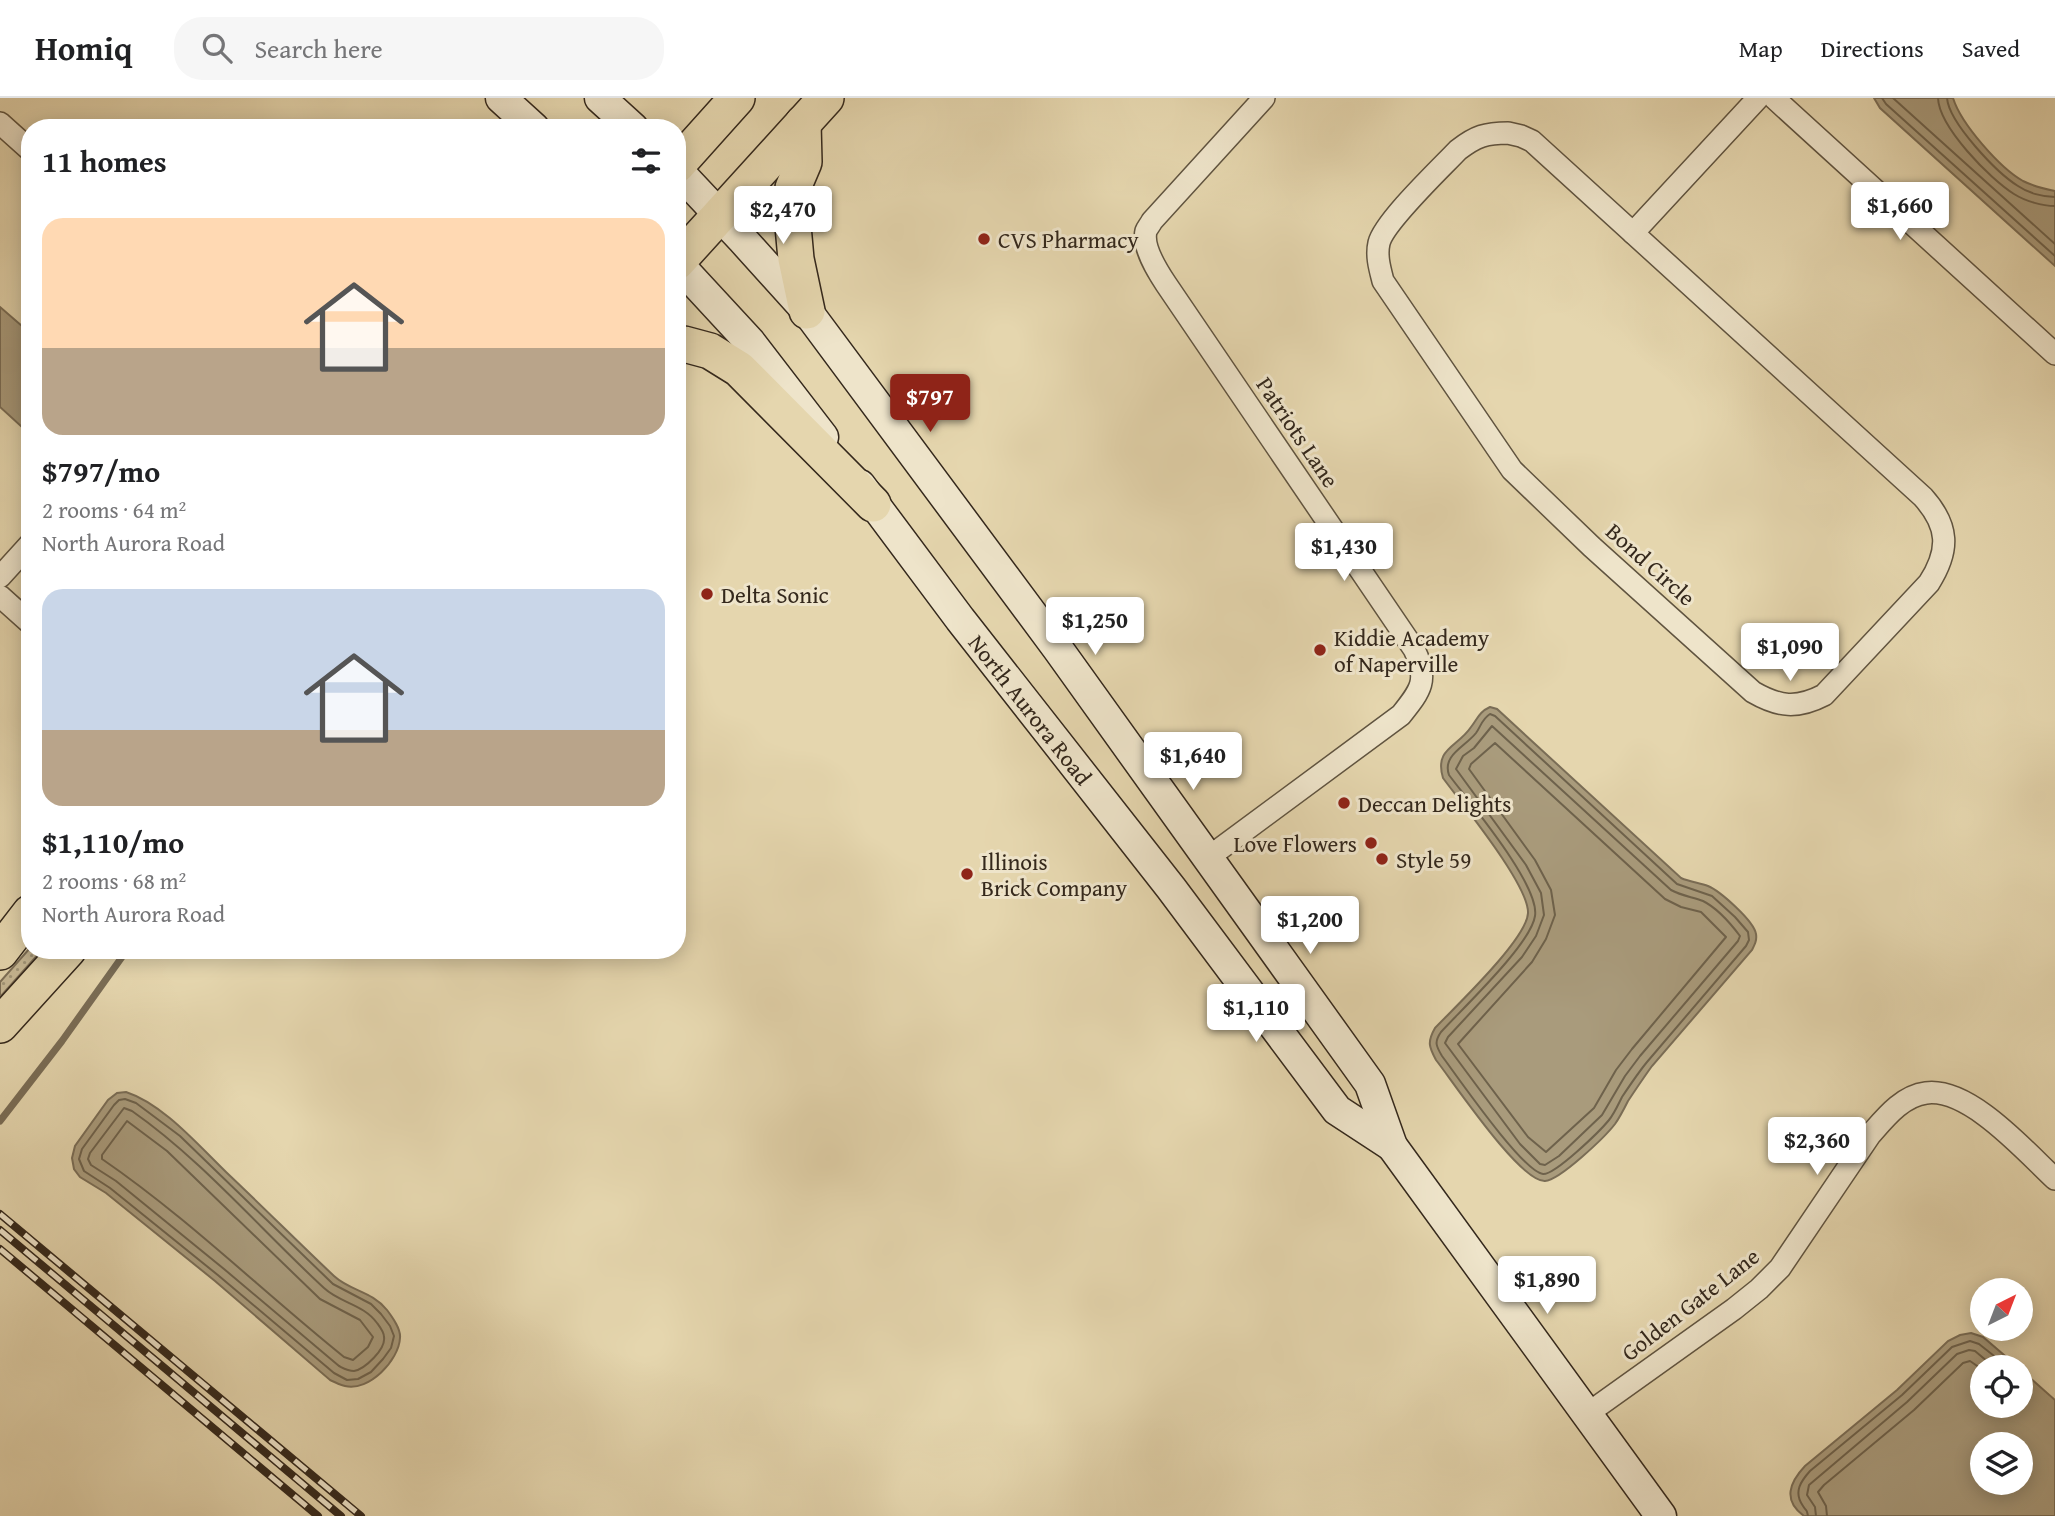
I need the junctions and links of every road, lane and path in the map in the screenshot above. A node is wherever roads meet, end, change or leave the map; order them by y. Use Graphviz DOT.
graph roads {
  1 [pos="501,98"];
  2 [pos="600,98"];
  3 [pos="1264,98"];
  4 [pos="1758,98"];
  5 [pos="1774,98"];
  6 [pos="728,99"];
  7 [pos="814,110"];
  8 [pos="524,119"];
  9 [pos="623,119"];
  10 [pos="0,122"];
  11 [pos="21,142"];
  12 [pos="686,156"];
  13 [pos="686,178"];
  14 [pos="720,215"];
  15 [pos="1633,233"];
  16 [pos="686,253"];
  17 [pos="686,272"];
  18 [pos="807,311"];
  19 [pos="686,345"];
  20 [pos="2055,354"];
  21 [pos="873,504"];
  22 [pos="21,554"];
  23 [pos="0,577"];
  24 [pos="0,596"];
  25 [pos="21,615"];
  26 [pos="1209,857"];
  27 [pos="21,925"];
  28 [pos="0,952"];
  29 [pos="60,959"];
  30 [pos="0,1025"];
  31 [pos="1392,1146"];
  32 [pos="2055,1179"];
  33 [pos="1587,1414"];
  34 [pos="1661,1516"];
  1 -- 8 [label="main road"];
  2 -- 9 [label="main road"];
  3 -- 26 [label="street, Patriots Lane"];
  4 -- 15 [label="street"];
  5 -- 20 [label="street"];
  6 -- 12 [label="main road"];
  7 -- 14 [label="main road"];
  7 -- 18 [label="main road"];
  10 -- 11 [label="street"];
  13 -- 14 [label="main road, North Aurora Road"];
  14 -- 16 [label="main road"];
  14 -- 18 [label="main road, North Aurora Road"];
  15 -- 15 [label="street, Bond Circle"];
  17 -- 21 [label="main road, North Aurora Road"];
  18 -- 26 [label="main road, North Aurora Road"];
  19 -- 21 [label="main road"];
  21 -- 31 [label="main road, North Aurora Road"];
  22 -- 23 [label="street"];
  24 -- 25 [label="street"];
  26 -- 31 [label="main road, North Aurora Road"];
  27 -- 28 [label="main road"];
  29 -- 30 [label="main road"];
  31 -- 33 [label="main road, North Aurora Road"];
  32 -- 33 [label="street, Golden Gate Lane"];
  33 -- 34 [label="main road, North Aurora Road"];
}
